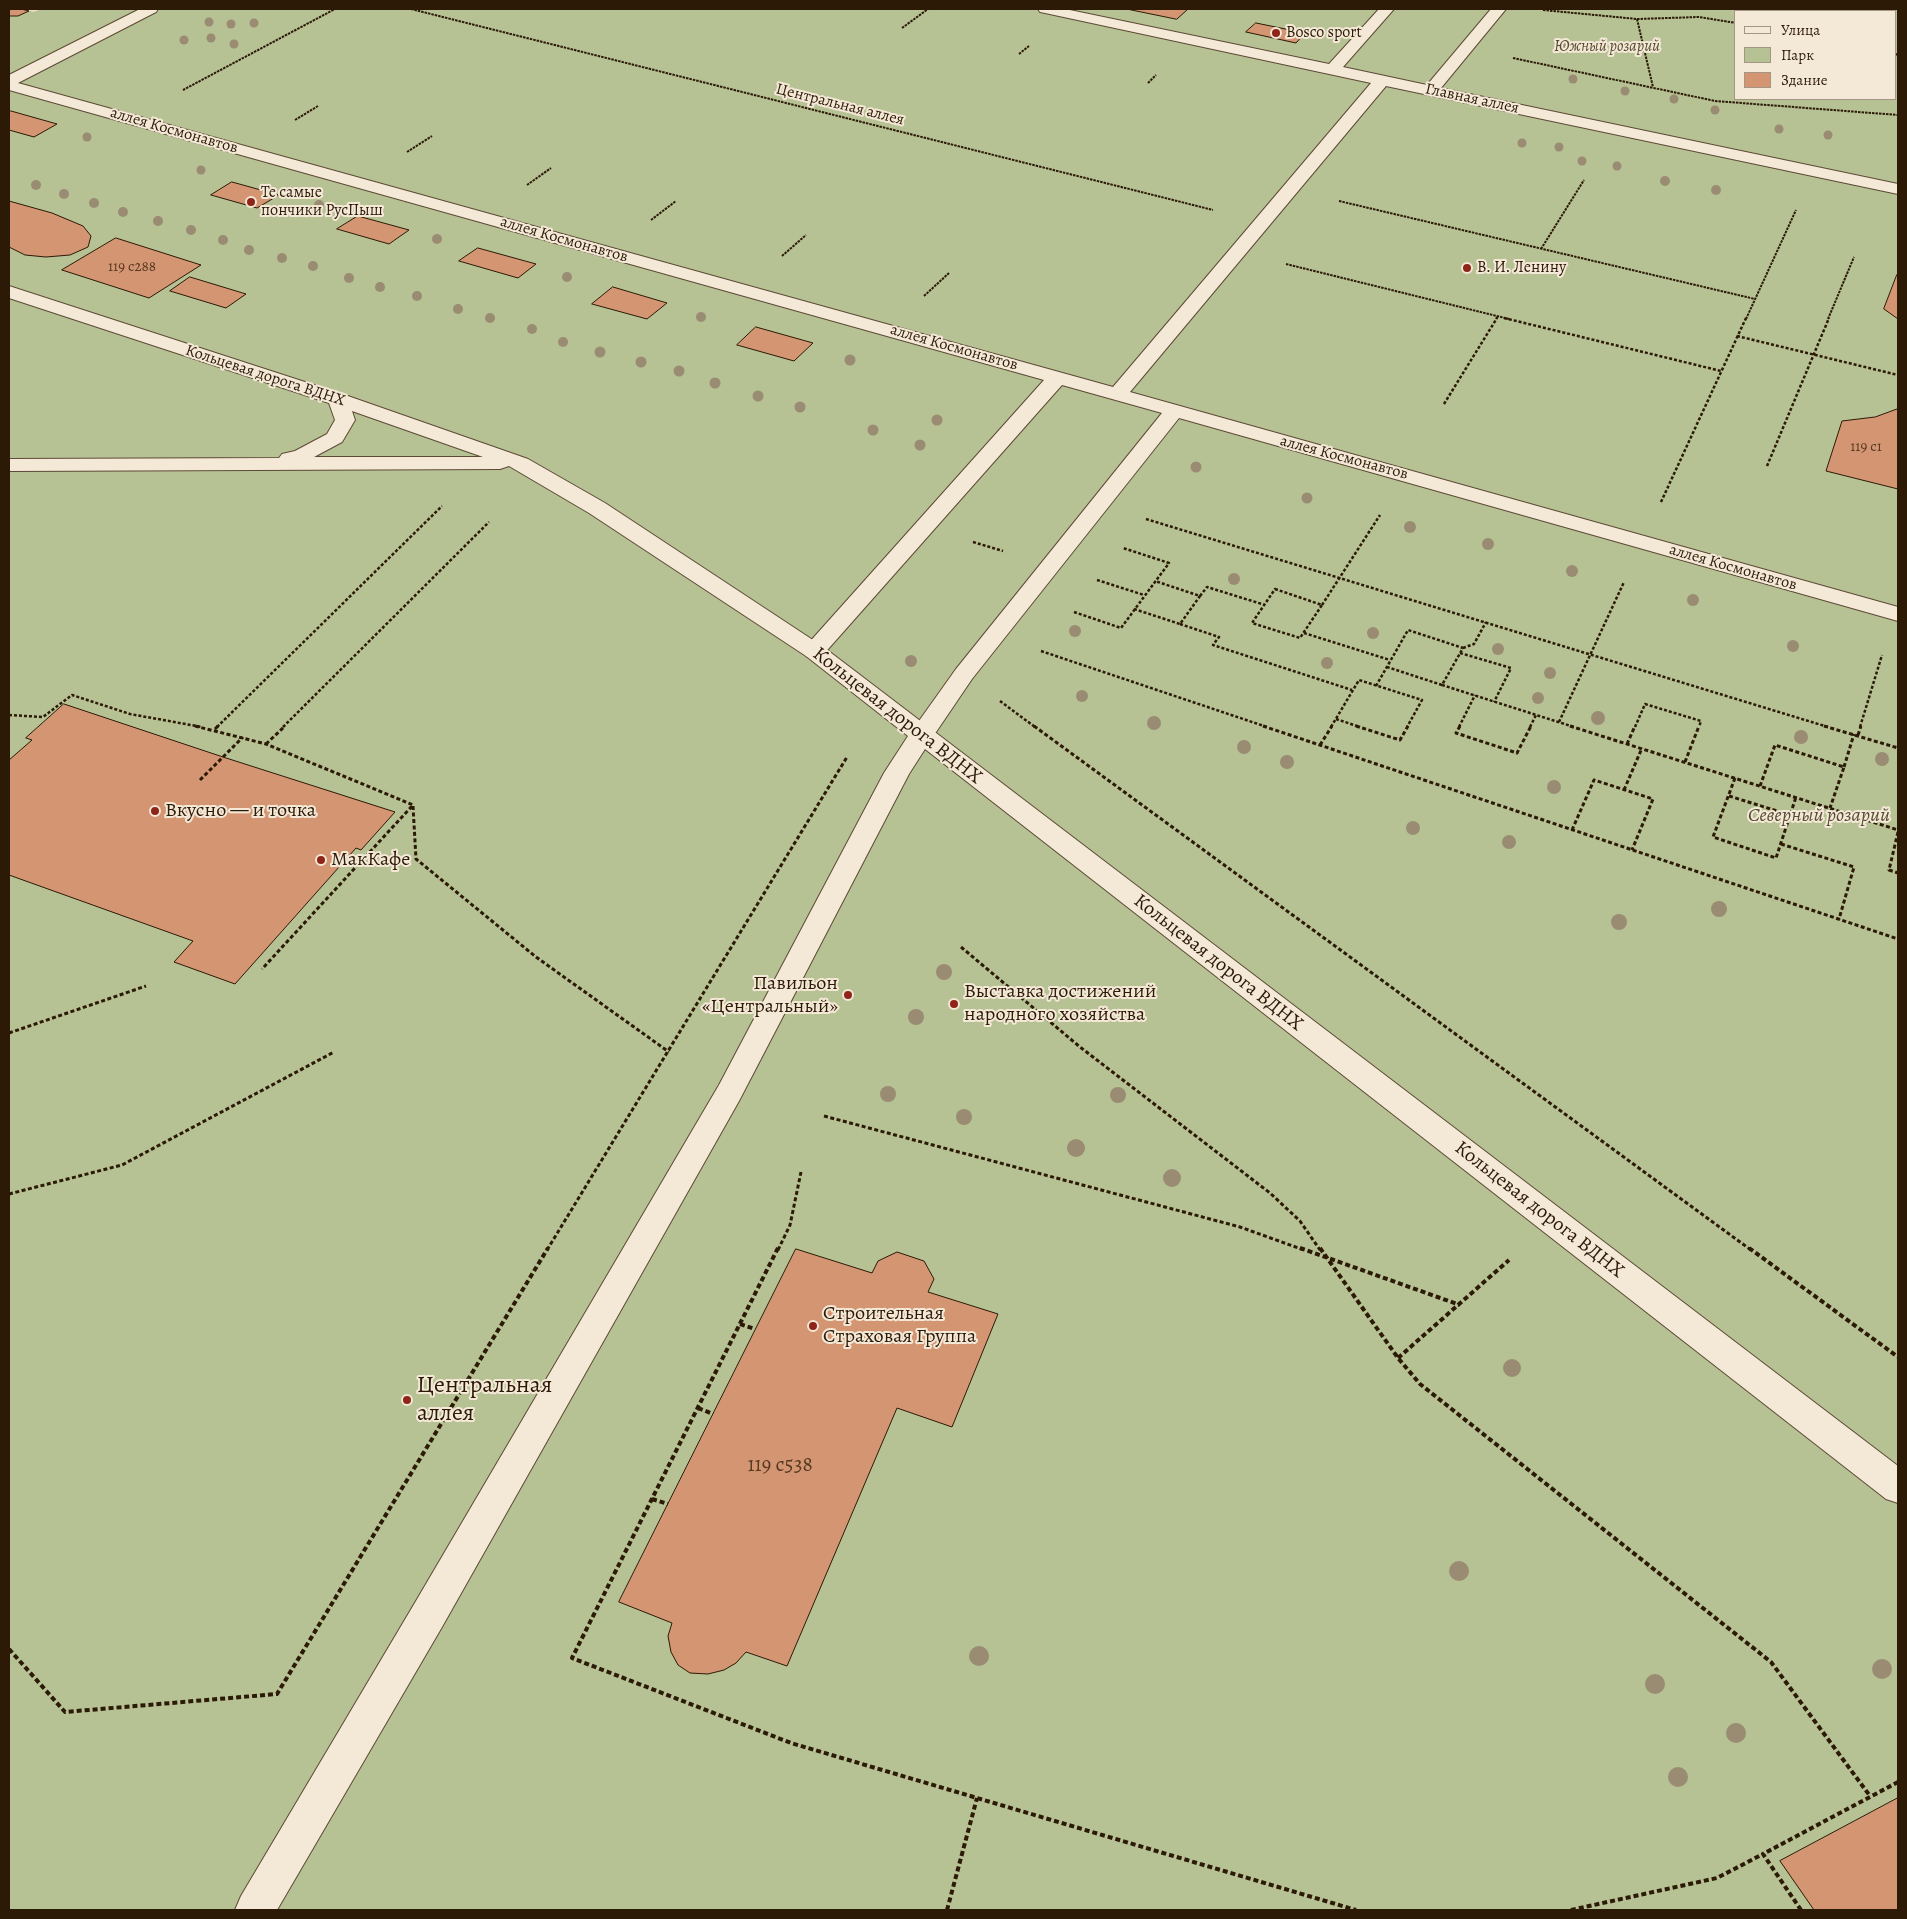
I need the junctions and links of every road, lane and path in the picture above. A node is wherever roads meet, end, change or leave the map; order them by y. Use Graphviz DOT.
graph roads {
  1 [pos="151,9"];
  2 [pos="335,9"];
  3 [pos="411,9"];
  4 [pos="928,9"];
  5 [pos="1045,9"];
  6 [pos="1387,9"];
  7 [pos="1499,9"];
  8 [pos="1542,10"];
  9 [pos="1637,19"];
  10 [pos="1734,23"];
  11 [pos="902,28"];
  12 [pos="1466,49"];
  13 [pos="1332,69"];
  14 [pos="1382,80"];
  15 [pos="9,81"];
  16 [pos="9,85"];
  17 [pos="1653,87"];
  18 [pos="1431,90"];
  19 [pos="1898,115"];
  20 [pos="131,119"];
  21 [pos="1814,171"];
  22 [pos="1584,180"];
  23 [pos="1898,189"];
  24 [pos="1290,190"];
  25 [pos="1262,222"];
  26 [pos="1541,249"];
  27 [pos="1237,252"];
  28 [pos="1854,257"];
  29 [pos="9,292"];
  30 [pos="1755,298"];
  31 [pos="1498,316"];
  32 [pos="1738,336"];
  33 [pos="1813,354"];
  34 [pos="1721,371"];
  35 [pos="1898,375"];
  36 [pos="1056,378"];
  37 [pos="1117,395"];
  38 [pos="338,399"];
  39 [pos="1444,404"];
  40 [pos="1174,411"];
  41 [pos="521,463"];
  42 [pos="253,464"];
  43 [pos="458,464"];
  44 [pos="9,465"];
  45 [pos="1767,466"];
  46 [pos="1405,474"];
  47 [pos="1100,504"];
  48 [pos="489,522"];
  49 [pos="1077,534"];
  50 [pos="1642,542"];
  51 [pos="1340,577"];
  52 [pos="1155,581"];
  53 [pos="1200,596"];
  54 [pos="1026,597"];
  55 [pos="1265,605"];
  56 [pos="1322,605"];
  57 [pos="1134,609"];
  58 [pos="1897,614"];
  59 [pos="1486,622"];
  60 [pos="1180,624"];
  61 [pos="1304,633"];
  62 [pos="995,636"];
  63 [pos="1463,648"];
  64 [pos="814,651"];
  65 [pos="1460,653"];
  66 [pos="1591,654"];
  67 [pos="1390,660"];
  68 [pos="1386,668"];
  69 [pos="964,674"];
  70 [pos="1442,685"];
  71 [pos="1376,686"];
  72 [pos="1352,690"];
  73 [pos="1475,696"];
  74 [pos="1494,702"];
  75 [pos="9,715"];
  76 [pos="1536,715"];
  77 [pos="1336,720"];
  78 [pos="1558,722"];
  79 [pos="214,729"];
  80 [pos="1854,734"];
  81 [pos="922,735"];
  82 [pos="1858,735"];
  83 [pos="243,737"];
  84 [pos="266,744"];
  85 [pos="1627,744"];
  86 [pos="1320,745"];
  87 [pos="1642,748"];
  88 [pos="1898,748"];
  89 [pos="851,750"];
  90 [pos="1685,762"];
  91 [pos="1844,767"];
  92 [pos="1735,778"];
  93 [pos="200,780"];
  94 [pos="1760,786"];
  95 [pos="1624,790"];
  96 [pos="1729,796"];
  97 [pos="1796,797"];
  98 [pos="413,805"];
  99 [pos="1830,808"];
  100 [pos="1790,815"];
  101 [pos="1572,830"];
  102 [pos="1898,831"];
  103 [pos="1781,844"];
  104 [pos="1632,850"];
  105 [pos="1898,873"];
  106 [pos="1839,919"];
  107 [pos="1898,939"];
  108 [pos="961,947"];
  109 [pos="262,969"];
  110 [pos="146,986"];
  111 [pos="9,1033"];
  112 [pos="334,1052"];
  113 [pos="669,1052"];
  114 [pos="824,1116"];
  115 [pos="801,1172"];
  116 [pos="9,1194"];
  117 [pos="1328,1258"];
  118 [pos="1509,1260"];
  119 [pos="1460,1305"];
  120 [pos="740,1324"];
  121 [pos="755,1329"];
  122 [pos="1898,1357"];
  123 [pos="1398,1358"];
  124 [pos="698,1408"];
  125 [pos="713,1414"];
  126 [pos="1898,1487"];
  127 [pos="652,1499"];
  128 [pos="668,1504"];
  129 [pos="9,1649"];
  130 [pos="1898,1782"];
  131 [pos="1870,1796"];
  132 [pos="977,1798"];
  133 [pos="1763,1854"];
  134 [pos="255,1910"];
  135 [pos="947,1910"];
  136 [pos="1356,1910"];
  137 [pos="1570,1910"];
  138 [pos="1801,1910"];
  1 -- 15 [label="street"];
  2 -- 20 [label="path"];
  3 -- 25 [label="path, Центральная аллея"];
  4 -- 11 [label="path"];
  5 -- 13 [label="street, Главная аллея"];
  6 -- 13 [label="street"];
  7 -- 12 [label="street"];
  8 -- 9 [label="path"];
  9 -- 10 [label="path"];
  9 -- 17 [label="path"];
  12 -- 17 [label="path"];
  12 -- 18 [label="street"];
  13 -- 14 [label="street, Главная аллея"];
  14 -- 18 [label="street, Главная аллея"];
  14 -- 24 [label="street"];
  16 -- 20 [label="street, аллея Космонавтов"];
  17 -- 19 [label="path"];
  18 -- 21 [label="street, Главная аллея"];
  20 -- 36 [label="street, аллея Космонавтов"];
  21 -- 23 [label="street, Главная аллея"];
  21 -- 30 [label="path"];
  22 -- 26 [label="path"];
  24 -- 25 [label="street"];
  24 -- 26 [label="path"];
  25 -- 27 [label="street"];
  26 -- 30 [label="path"];
  27 -- 31 [label="path"];
  27 -- 37 [label="street"];
  28 -- 33 [label="path"];
  29 -- 38 [label="street, Кольцевая дорога ВДНХ"];
  30 -- 32 [label="path"];
  31 -- 34 [label="path"];
  31 -- 39 [label="path"];
  32 -- 33 [label="path"];
  32 -- 34 [label="path"];
  33 -- 35 [label="path"];
  33 -- 45 [label="path"];
  34 -- 50 [label="path"];
  36 -- 37 [label="street, аллея Космонавтов"];
  36 -- 64 [label="street"];
  37 -- 40 [label="street, аллея Космонавтов"];
  38 -- 41 [label="street, Кольцевая дорога ВДНХ"];
  38 -- 42 [label="street"];
  40 -- 46 [label="street, аллея Космонавтов"];
  40 -- 47 [label="street"];
  41 -- 43 [label="street"];
  41 -- 64 [label="street, Кольцевая дорога ВДНХ"];
  42 -- 43 [label="street"];
  42 -- 44 [label="street"];
  43 -- 79 [label="path"];
  46 -- 50 [label="street, аллея Космонавтов"];
  46 -- 51 [label="path"];
  47 -- 49 [label="street"];
  47 -- 51 [label="path"];
  48 -- 84 [label="path"];
  49 -- 52 [label="path"];
  49 -- 54 [label="street"];
  50 -- 58 [label="street, аллея Космонавтов"];
  50 -- 66 [label="path"];
  51 -- 56 [label="path"];
  51 -- 59 [label="path"];
  52 -- 53 [label="path"];
  52 -- 57 [label="path"];
  53 -- 55 [label="path"];
  53 -- 60 [label="path"];
  54 -- 57 [label="path"];
  54 -- 62 [label="street"];
  55 -- 56 [label="path"];
  55 -- 61 [label="path"];
  56 -- 61 [label="path"];
  57 -- 60 [label="path"];
  58 -- 82 [label="path"];
  59 -- 63 [label="path"];
  59 -- 66 [label="path"];
  60 -- 72 [label="path"];
  61 -- 67 [label="path"];
  62 -- 69 [label="street"];
  62 -- 86 [label="path"];
  63 -- 65 [label="path"];
  63 -- 67 [label="path"];
  64 -- 81 [label="street, Кольцевая дорога ВДНХ"];
  65 -- 70 [label="path"];
  65 -- 74 [label="path"];
  66 -- 78 [label="path"];
  66 -- 80 [label="path"];
  67 -- 68 [label="path"];
  68 -- 70 [label="path"];
  68 -- 71 [label="path"];
  69 -- 81 [label="street"];
  69 -- 122 [label="path"];
  70 -- 73 [label="path"];
  71 -- 72 [label="path"];
  71 -- 77 [label="path"];
  72 -- 77 [label="path"];
  73 -- 74 [label="path"];
  73 -- 76 [label="path"];
  74 -- 76 [label="path"];
  75 -- 79 [label="path"];
  76 -- 78 [label="path"];
  77 -- 86 [label="path"];
  78 -- 85 [label="path"];
  79 -- 83 [label="path"];
  80 -- 82 [label="path"];
  80 -- 91 [label="path"];
  81 -- 126 [label="street, Кольцевая дорога ВДНХ"];
  81 -- 134 [label="street"];
  82 -- 88 [label="path"];
  83 -- 84 [label="path"];
  83 -- 93 [label="path"];
  84 -- 98 [label="path"];
  85 -- 87 [label="path"];
  85 -- 90 [label="path"];
  86 -- 101 [label="path"];
  87 -- 90 [label="path"];
  87 -- 95 [label="path"];
  89 -- 113 [label="path"];
  90 -- 92 [label="path"];
  91 -- 94 [label="path"];
  91 -- 99 [label="path"];
  92 -- 94 [label="path"];
  92 -- 96 [label="path"];
  94 -- 97 [label="path"];
  95 -- 101 [label="path"];
  95 -- 104 [label="path"];
  96 -- 100 [label="path"];
  96 -- 103 [label="path"];
  97 -- 99 [label="path"];
  97 -- 100 [label="path"];
  98 -- 109 [label="path"];
  98 -- 113 [label="path"];
  99 -- 102 [label="path"];
  100 -- 103 [label="path"];
  101 -- 104 [label="path"];
  102 -- 105 [label="path"];
  103 -- 106 [label="path"];
  104 -- 106 [label="path"];
  106 -- 107 [label="path"];
  108 -- 117 [label="path"];
  110 -- 111 [label="path"];
  112 -- 116 [label="path"];
  113 -- 129 [label="path"];
  114 -- 117 [label="path"];
  115 -- 120 [label="path"];
  117 -- 119 [label="path"];
  117 -- 123 [label="path"];
  118 -- 119 [label="path"];
  119 -- 123 [label="path"];
  120 -- 121 [label="path"];
  120 -- 124 [label="path"];
  123 -- 131 [label="path"];
  124 -- 125 [label="path"];
  124 -- 127 [label="path"];
  127 -- 128 [label="path"];
  127 -- 132 [label="path"];
  130 -- 131 [label="path"];
  131 -- 133 [label="path"];
  132 -- 135 [label="path"];
  132 -- 136 [label="path"];
  133 -- 137 [label="path"];
  133 -- 138 [label="path"];
}
